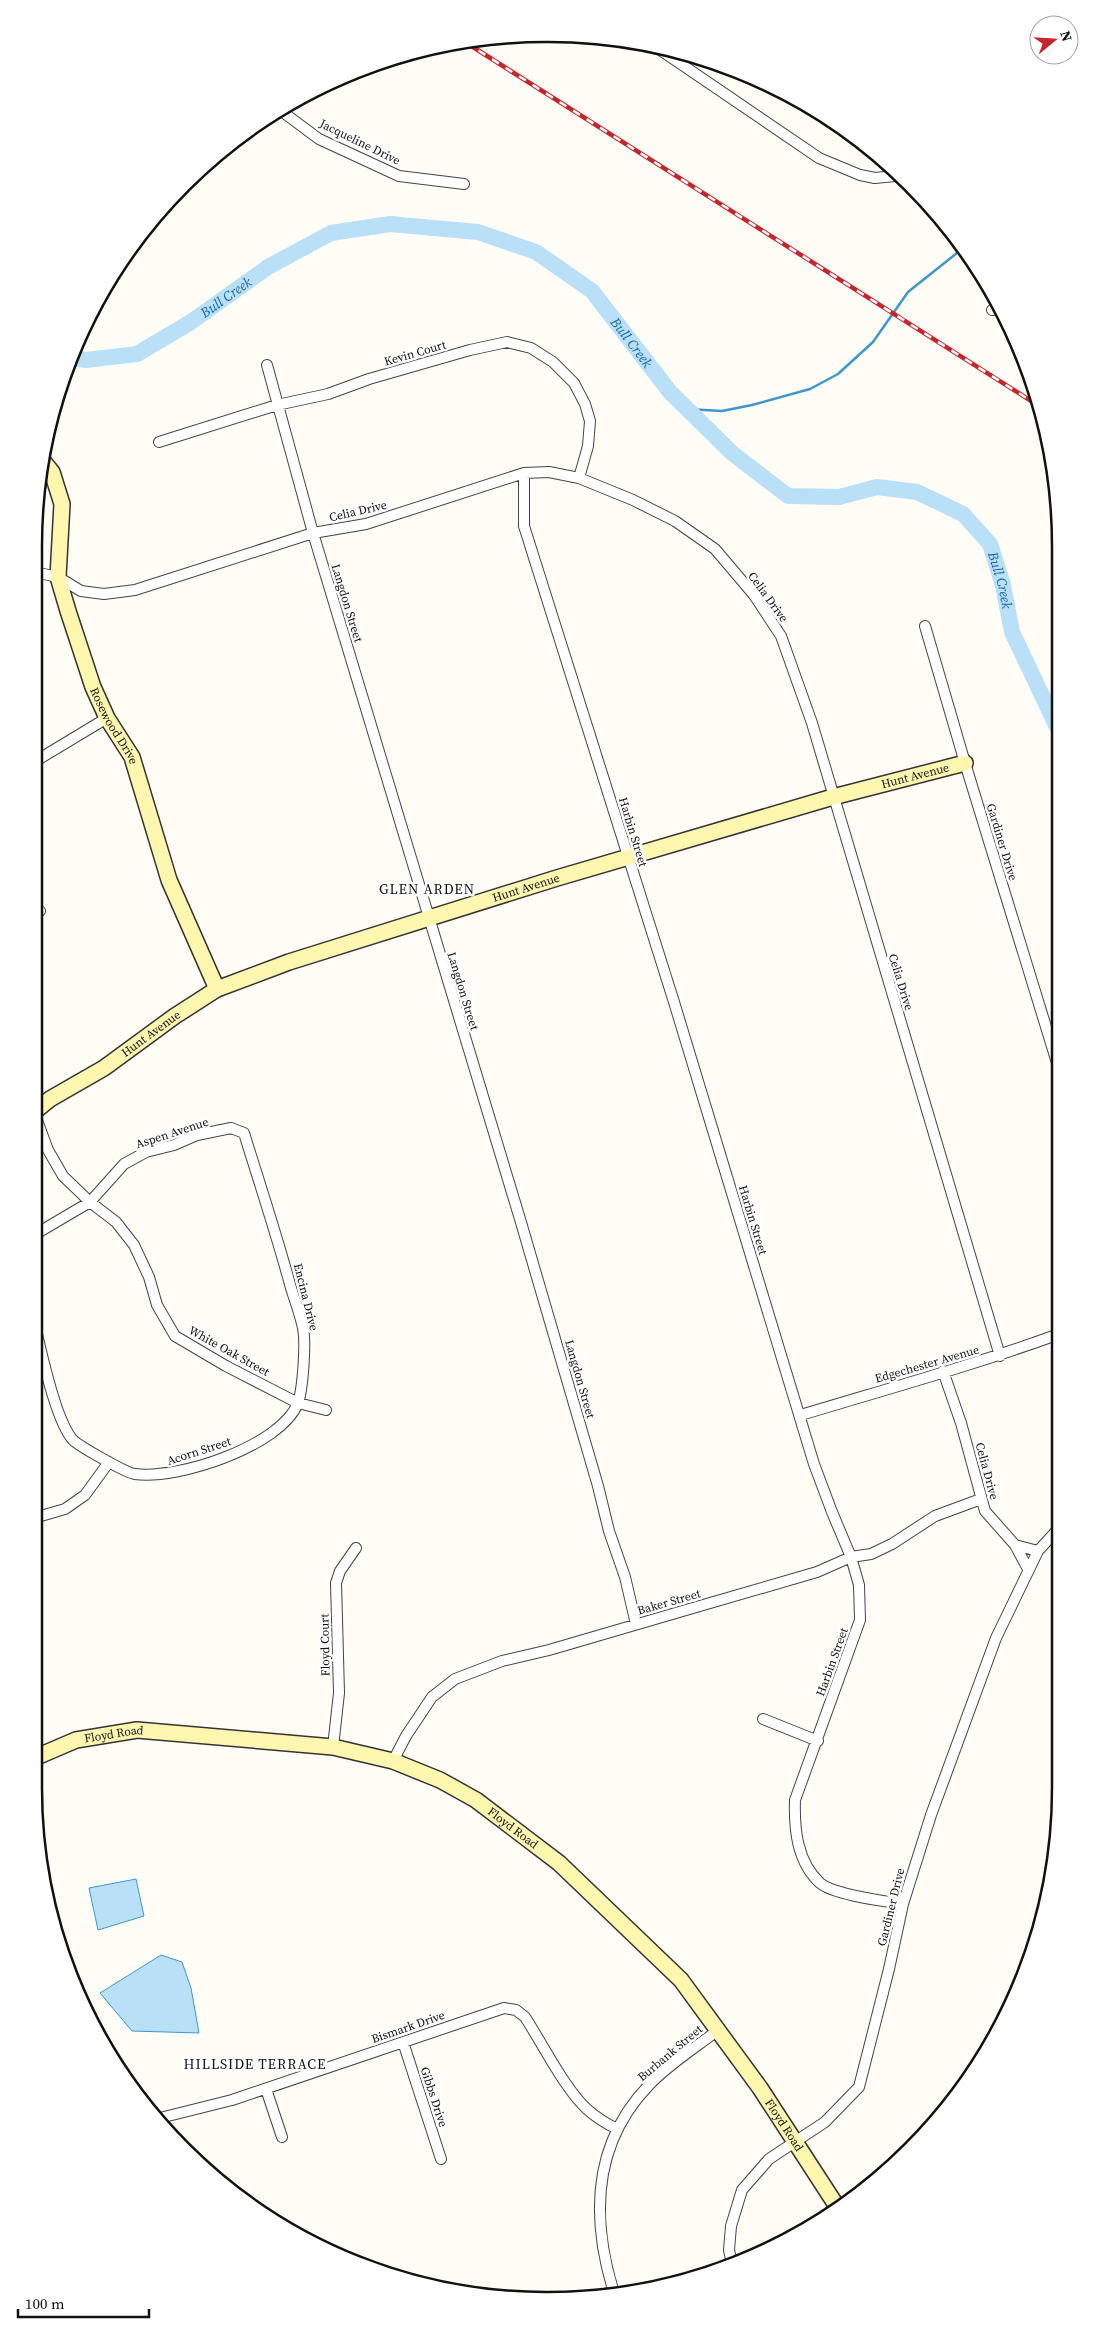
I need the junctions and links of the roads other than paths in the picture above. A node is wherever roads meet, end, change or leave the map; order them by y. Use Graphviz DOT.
graph roads {
  1 [pos="673,59"];
  2 [pos="287,115"];
  3 [pos="889,177"];
  4 [pos="464,184"];
  5 [pos="267,365"];
  6 [pos="278,406"];
  7 [pos="159,442"];
  8 [pos="49,468"];
  9 [pos="524,473"];
  10 [pos="579,478"];
  11 [pos="313,533"];
  12 [pos="42,574"];
  13 [pos="58,577"];
  14 [pos="925,626"];
  15 [pos="107,718"];
  16 [pos="42,757"];
  17 [pos="965,763"];
  18 [pos="833,797"];
  19 [pos="630,864"];
  20 [pos="428,918"];
  21 [pos="217,989"];
  22 [pos="1052,1046"];
  23 [pos="42,1106"];
  24 [pos="42,1134"];
  25 [pos="265,1200"];
  26 [pos="90,1202"];
  27 [pos="42,1230"];
  28 [pos="1052,1337"];
  29 [pos="42,1351"];
  30 [pos="1000,1356"];
  31 [pos="943,1371"];
  32 [pos="298,1403"];
  33 [pos="326,1410"];
  34 [pos="800,1415"];
  35 [pos="109,1462"];
  36 [pos="981,1499"];
  37 [pos="42,1516"];
  38 [pos="1052,1536"];
  39 [pos="1015,1545"];
  40 [pos="356,1548"];
  41 [pos="1038,1551"];
  42 [pos="852,1557"];
  43 [pos="1028,1570"];
  44 [pos="636,1624"];
  45 [pos="763,1719"];
  46 [pos="818,1741"];
  47 [pos="333,1747"];
  48 [pos="42,1755"];
  49 [pos="393,1761"];
  50 [pos="903,1904"];
  51 [pos="718,2030"];
  52 [pos="403,2042"];
  53 [pos="266,2089"];
  54 [pos="165,2116"];
  55 [pos="618,2129"];
  56 [pos="282,2137"];
  57 [pos="796,2142"];
  58 [pos="441,2159"];
  59 [pos="834,2201"];
  60 [pos="730,2257"];
  61 [pos="613,2287"];
  1 -- 3 [label="street"];
  2 -- 4 [label="street, Jacqueline Drive"];
  5 -- 6 [label="street, Langdon Street"];
  6 -- 7 [label="street, Kevin Court"];
  6 -- 10 [label="street, Kevin Court"];
  6 -- 11 [label="street, Langdon Street"];
  8 -- 13 [label="street, Rosewood Drive"];
  9 -- 10 [label="street, Celia Drive"];
  9 -- 11 [label="street, Celia Drive"];
  9 -- 19 [label="street, Harbin Street"];
  10 -- 18 [label="street, Celia Drive"];
  11 -- 13 [label="street, Celia Drive"];
  11 -- 20 [label="street, Langdon Street"];
  12 -- 13 [label="street, Celia Drive"];
  13 -- 15 [label="street, Rosewood Drive"];
  14 -- 17 [label="street, Gardiner Drive"];
  15 -- 16 [label="street"];
  15 -- 21 [label="street, Rosewood Drive"];
  17 -- 18 [label="street, Hunt Avenue"];
  17 -- 22 [label="street, Gardiner Drive"];
  18 -- 19 [label="street, Hunt Avenue"];
  18 -- 30 [label="street, Celia Drive"];
  19 -- 20 [label="street, Hunt Avenue"];
  19 -- 34 [label="street, Harbin Street"];
  20 -- 21 [label="street, Hunt Avenue"];
  20 -- 44 [label="street, Langdon Street"];
  21 -- 23 [label="street, Hunt Avenue"];
  24 -- 26 [label="street, White Oak Street"];
  25 -- 26 [label="street, Aspen Avenue"];
  25 -- 32 [label="street, Encina Drive"];
  26 -- 27 [label="street, Aspen Avenue"];
  26 -- 32 [label="street, White Oak Street"];
  28 -- 30 [label="street, Edgechester Avenue"];
  29 -- 35 [label="street, Acorn Street"];
  30 -- 31 [label="street, Edgechester Avenue"];
  31 -- 34 [label="street, Edgechester Avenue"];
  31 -- 36 [label="street, Celia Drive"];
  32 -- 33 [label="street, White Oak Street"];
  32 -- 35 [label="street, Acorn Street"];
  34 -- 42 [label="street, Harbin Street"];
  35 -- 37 [label="street"];
  36 -- 39 [label="street, Celia Drive"];
  36 -- 42 [label="street, Baker Street"];
  38 -- 41 [label="street, Gardiner Drive"];
  39 -- 41 [label="street"];
  39 -- 43 [label="street, Celia Drive"];
  40 -- 47 [label="street, Floyd Court"];
  41 -- 43 [label="street, Gardiner Drive"];
  42 -- 44 [label="street, Baker Street"];
  42 -- 46 [label="street, Harbin Street"];
  43 -- 50 [label="street, Gardiner Drive"];
  44 -- 49 [label="street, Baker Street"];
  45 -- 46 [label="street"];
  46 -- 50 [label="street, Harbin Street"];
  47 -- 48 [label="street, Floyd Road"];
  47 -- 49 [label="street, Floyd Road"];
  49 -- 51 [label="street, Floyd Road"];
  50 -- 57 [label="street, Gardiner Drive"];
  51 -- 55 [label="street, Burbank Street"];
  51 -- 57 [label="street, Floyd Road"];
  52 -- 53 [label="street, Bismark Drive"];
  52 -- 55 [label="street, Bismark Drive"];
  52 -- 58 [label="street, Gibbs Drive"];
  53 -- 54 [label="street, Bismark Drive"];
  53 -- 56 [label="street"];
  55 -- 61 [label="street, Burbank Street"];
  57 -- 59 [label="street, Floyd Road"];
  57 -- 60 [label="street, Gardiner Drive"];
}
